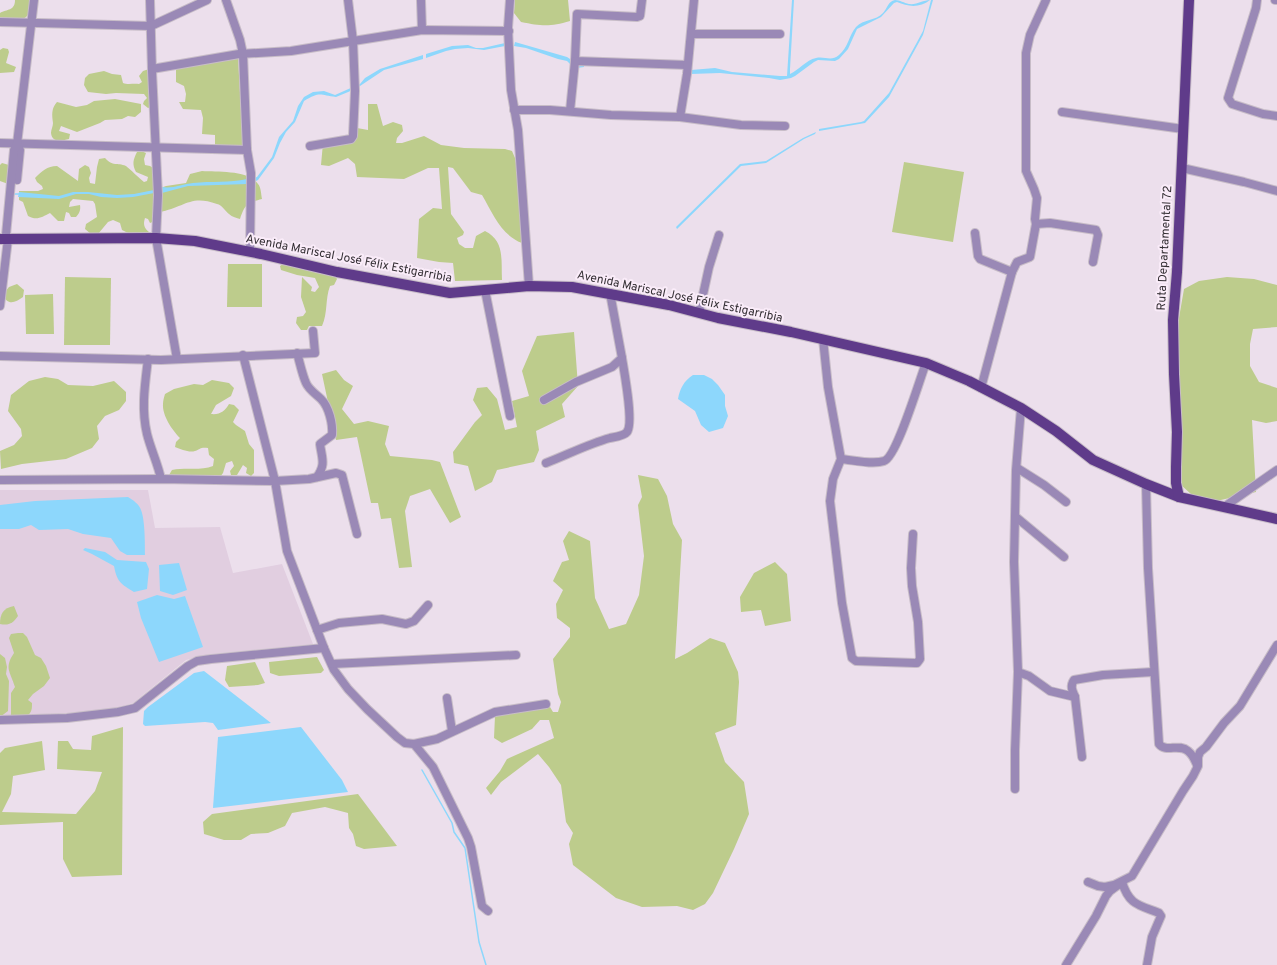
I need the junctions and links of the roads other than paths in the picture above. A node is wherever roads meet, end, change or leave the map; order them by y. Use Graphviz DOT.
graph roads {
  1 [pos="34,0"];
  2 [pos="150,0"];
  3 [pos="207,0"];
  4 [pos="226,0"];
  5 [pos="348,0"];
  6 [pos="421,0"];
  7 [pos="510,0"];
  8 [pos="642,0"];
  9 [pos="694,0"];
  10 [pos="1046,0"];
  11 [pos="1189,0"];
  12 [pos="1257,0"];
  13 [pos="0,22"];
  14 [pos="31,23"];
  15 [pos="151,26"];
  16 [pos="422,30"];
  17 [pos="509,31"];
  18 [pos="691,34"];
  19 [pos="780,34"];
  20 [pos="353,41"];
  21 [pos="243,54"];
  22 [pos="575,65"];
  23 [pos="152,69"];
  24 [pos="687,70"];
  25 [pos="514,110"];
  26 [pos="570,111"];
  27 [pos="1062,112"];
  28 [pos="1277,116"];
  29 [pos="680,117"];
  30 [pos="785,126"];
  31 [pos="1183,129"];
  32 [pos="0,143"];
  33 [pos="17,144"];
  34 [pos="310,146"];
  35 [pos="155,148"];
  36 [pos="247,150"];
  37 [pos="1182,168"];
  38 [pos="1277,191"];
  39 [pos="1036,224"];
  40 [pos="975,233"];
  41 [pos="719,235"];
  42 [pos="156,238"];
  43 [pos="4,239"];
  44 [pos="250,252"];
  45 [pos="1092,262"];
  46 [pos="1012,272"];
  47 [pos="529,286"];
  48 [pos="485,290"];
  49 [pos="610,293"];
  50 [pos="0,306"];
  51 [pos="699,313"];
  52 [pos="313,331"];
  53 [pos="823,339"];
  54 [pos="297,353"];
  55 [pos="243,355"];
  56 [pos="0,356"];
  57 [pos="622,358"];
  58 [pos="148,359"];
  59 [pos="177,359"];
  60 [pos="926,363"];
  61 [pos="981,388"];
  62 [pos="544,400"];
  63 [pos="1021,408"];
  64 [pos="510,416"];
  65 [pos="841,459"];
  66 [pos="546,463"];
  67 [pos="1016,468"];
  68 [pos="1277,470"];
  69 [pos="317,477"];
  70 [pos="161,479"];
  71 [pos="0,480"];
  72 [pos="274,482"];
  73 [pos="1146,484"];
  74 [pos="1180,497"];
  75 [pos="1066,502"];
  76 [pos="1224,507"];
  77 [pos="1016,517"];
  78 [pos="1277,519"];
  79 [pos="357,534"];
  80 [pos="913,534"];
  81 [pos="1064,557"];
  82 [pos="428,605"];
  83 [pos="317,630"];
  84 [pos="1277,644"];
  85 [pos="324,648"];
  86 [pos="516,655"];
  87 [pos="332,664"];
  88 [pos="1018,672"];
  89 [pos="1153,672"];
  90 [pos="1075,697"];
  91 [pos="447,698"];
  92 [pos="546,704"];
  93 [pos="0,720"];
  94 [pos="452,731"];
  95 [pos="414,744"];
  96 [pos="1082,757"];
  97 [pos="1198,766"];
  98 [pos="1015,789"];
  99 [pos="1088,882"];
  100 [pos="1122,882"];
  101 [pos="488,911"];
  102 [pos="1066,965"];
  103 [pos="1146,965"];
  1 -- 14 [label="street"];
  2 -- 15 [label="street"];
  3 -- 15 [label="street"];
  4 -- 21 [label="street"];
  5 -- 20 [label="street"];
  6 -- 16 [label="street"];
  7 -- 17 [label="street"];
  8 -- 22 [label="street"];
  9 -- 18 [label="street"];
  10 -- 39 [label="street"];
  11 -- 31 [label="main road, Ruta Departamental 72"];
  12 -- 28 [label="street"];
  13 -- 14 [label="street"];
  14 -- 15 [label="street"];
  14 -- 33 [label="street"];
  15 -- 23 [label="street"];
  16 -- 17 [label="street"];
  16 -- 20 [label="street"];
  17 -- 25 [label="street"];
  18 -- 19 [label="street"];
  18 -- 24 [label="street"];
  20 -- 21 [label="street"];
  20 -- 34 [label="street"];
  21 -- 23 [label="street"];
  21 -- 36 [label="street"];
  22 -- 24 [label="street"];
  22 -- 26 [label="street"];
  23 -- 35 [label="street"];
  24 -- 29 [label="street"];
  25 -- 26 [label="street"];
  25 -- 47 [label="street"];
  26 -- 29 [label="street"];
  27 -- 31 [label="street"];
  29 -- 30 [label="street"];
  31 -- 37 [label="main road, Ruta Departamental 72"];
  32 -- 33 [label="street"];
  33 -- 35 [label="street"];
  33 -- 43 [label="street"];
  35 -- 36 [label="street"];
  35 -- 42 [label="street"];
  36 -- 44 [label="street"];
  37 -- 38 [label="street"];
  37 -- 74 [label="main road, Ruta Departamental 72"];
  39 -- 45 [label="street"];
  39 -- 46 [label="street"];
  40 -- 46 [label="street"];
  41 -- 51 [label="street"];
  42 -- 43 [label="main road, Avenida Mariscal José Félix Estigarribia"];
  42 -- 44 [label="main road, Avenida Mariscal José Félix Estigarribia"];
  42 -- 59 [label="street"];
  43 -- 50 [label="street"];
  44 -- 48 [label="main road, Avenida Mariscal José Félix Estigarribia"];
  46 -- 61 [label="street"];
  47 -- 48 [label="main road, Avenida Mariscal José Félix Estigarribia"];
  47 -- 49 [label="main road, Avenida Mariscal José Félix Estigarribia"];
  48 -- 64 [label="street"];
  49 -- 51 [label="main road, Avenida Mariscal José Félix Estigarribia"];
  49 -- 57 [label="street"];
  51 -- 53 [label="main road, Avenida Mariscal José Félix Estigarribia"];
  52 -- 54 [label="street"];
  53 -- 60 [label="main road, Avenida Mariscal José Félix Estigarribia"];
  53 -- 65 [label="street"];
  54 -- 55 [label="street"];
  54 -- 69 [label="street"];
  55 -- 59 [label="street"];
  55 -- 72 [label="street"];
  56 -- 58 [label="street"];
  57 -- 62 [label="street"];
  57 -- 66 [label="street"];
  58 -- 59 [label="street"];
  58 -- 70 [label="street"];
  60 -- 61 [label="main road, Avenida Mariscal José Félix Estigarribia"];
  60 -- 65 [label="street"];
  61 -- 63 [label="main road, Avenida Mariscal José Félix Estigarribia"];
  63 -- 67 [label="street"];
  63 -- 73 [label="main road, Avenida Mariscal José Félix Estigarribia"];
  65 -- 80 [label="street"];
  67 -- 75 [label="street"];
  67 -- 77 [label="street"];
  68 -- 76 [label="street"];
  69 -- 72 [label="street"];
  69 -- 79 [label="street"];
  70 -- 71 [label="street"];
  70 -- 72 [label="street"];
  72 -- 83 [label="street"];
  73 -- 74 [label="main road, Avenida Mariscal José Félix Estigarribia"];
  73 -- 89 [label="street"];
  74 -- 76 [label="main road, Avenida Mariscal José Félix Estigarribia"];
  76 -- 78 [label="main road, Avenida Mariscal José Félix Estigarribia"];
  77 -- 81 [label="street"];
  77 -- 88 [label="street"];
  82 -- 83 [label="street"];
  83 -- 85 [label="street"];
  84 -- 97 [label="street"];
  85 -- 87 [label="street"];
  85 -- 93 [label="street"];
  86 -- 87 [label="street"];
  87 -- 95 [label="street"];
  88 -- 90 [label="street"];
  88 -- 98 [label="street"];
  89 -- 90 [label="street"];
  89 -- 97 [label="street"];
  90 -- 96 [label="street"];
  91 -- 94 [label="street"];
  92 -- 94 [label="street"];
  94 -- 95 [label="street"];
  95 -- 101 [label="street"];
  97 -- 100 [label="street"];
  99 -- 100 [label="street"];
  100 -- 102 [label="street"];
  100 -- 103 [label="street"];
}
